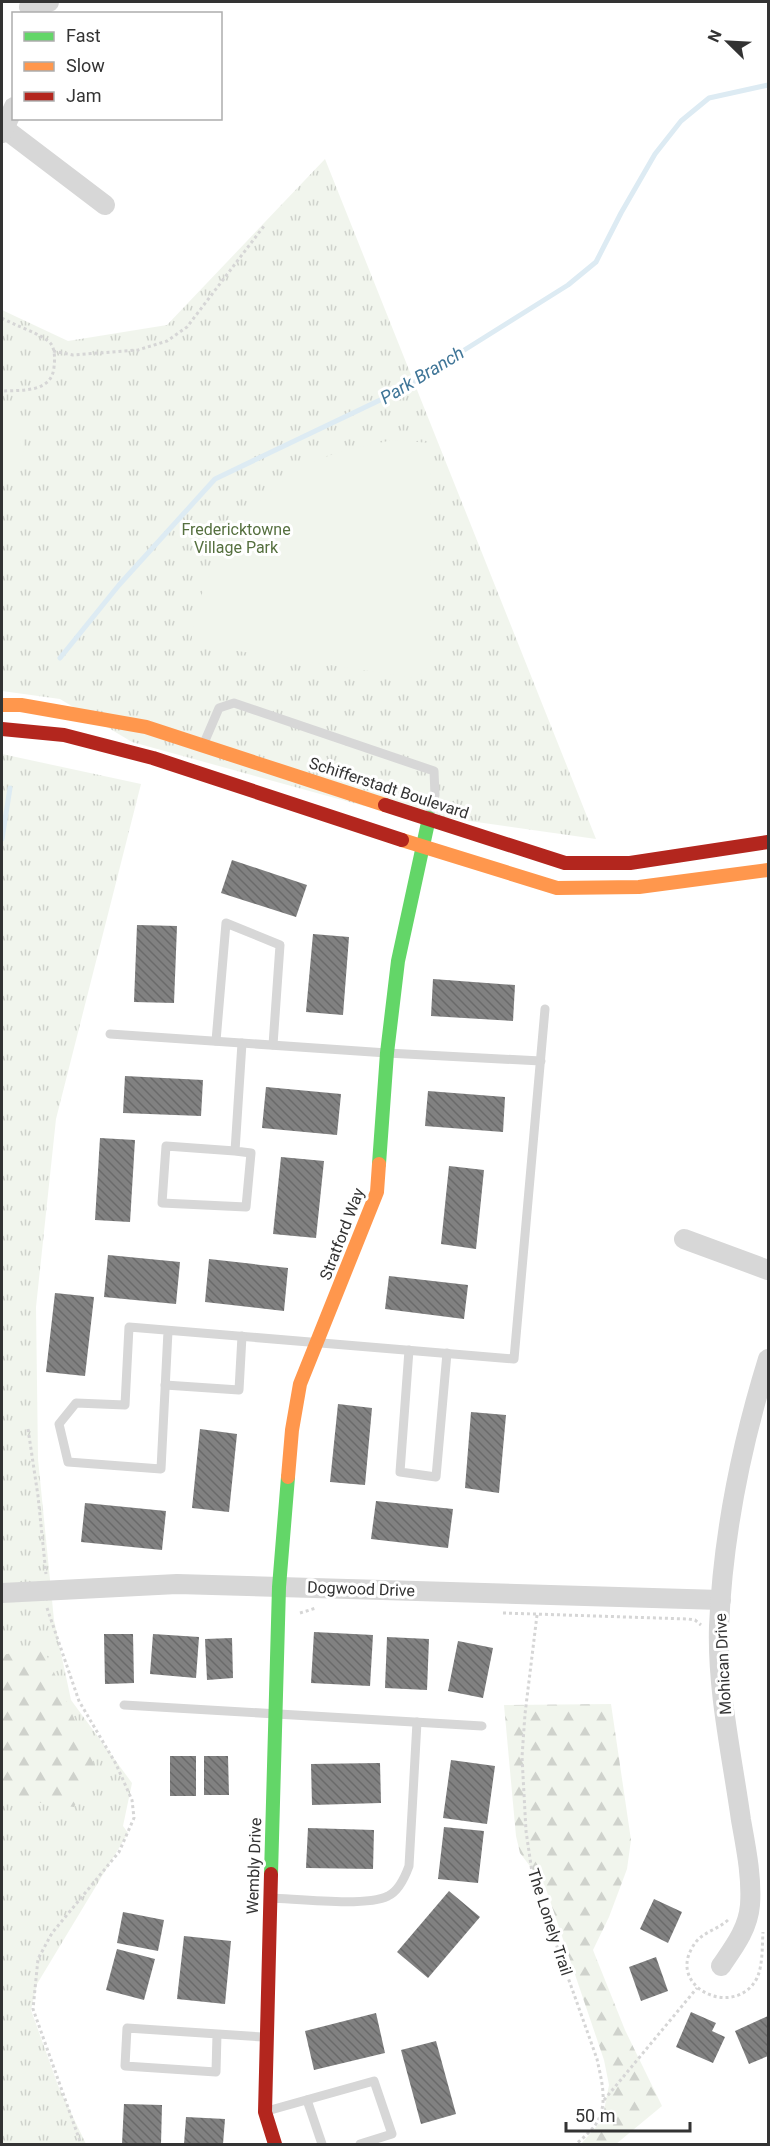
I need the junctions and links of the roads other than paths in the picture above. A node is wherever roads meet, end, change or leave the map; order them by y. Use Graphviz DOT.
graph roads {
  1 [pos="49,2"];
  2 [pos="28,7"];
  3 [pos="12,111"];
  4 [pos="3,131"];
  5 [pos="105,206"];
  6 [pos="2,705"];
  7 [pos="2,729"];
  8 [pos="203,746"];
  9 [pos="429,818"];
  10 [pos="768,842"];
  11 [pos="424,847"];
  12 [pos="768,870"];
  13 [pos="545,1009"];
  14 [pos="110,1034"];
  15 [pos="216,1041"];
  16 [pos="242,1043"];
  17 [pos="273,1045"];
  18 [pos="387,1053"];
  19 [pos="542,1061"];
  20 [pos="235,1151"];
  21 [pos="684,1239"];
  22 [pos="768,1270"];
  23 [pos="168,1330"];
  24 [pos="242,1336"];
  25 [pos="317,1342"];
  26 [pos="409,1350"];
  27 [pos="447,1353"];
  28 [pos="768,1359"];
  29 [pos="165,1385"];
  30 [pos="279,1587"];
  31 [pos="2,1593"];
  32 [pos="721,1600"];
  33 [pos="124,1705"];
  34 [pos="274,1713"];
  35 [pos="417,1722"];
  36 [pos="482,1726"];
  37 [pos="269,1898"];
  38 [pos="721,1966"];
  39 [pos="217,2034"];
  40 [pos="266,2037"];
  41 [pos="307,2100"];
  42 [pos="265,2112"];
  43 [pos="275,2145"];
  44 [pos="322,2145"];
  45 [pos="360,2145"];
  1 -- 2 [label="street"];
  3 -- 4 [label="street"];
  4 -- 5 [label="street"];
  6 -- 8 [label="main road, Schifferstadt Boulevard"];
  7 -- 11 [label="main road"];
  8 -- 9 [label="main road, Schifferstadt Boulevard"];
  8 -- 9 [label="lane"];
  9 -- 10 [label="main road, Schifferstadt Boulevard"];
  9 -- 11 [label="main road, Stratford Way"];
  11 -- 12 [label="main road"];
  11 -- 18 [label="main road, Stratford Way"];
  13 -- 19 [label="lane"];
  14 -- 15 [label="lane"];
  15 -- 16 [label="lane"];
  15 -- 17 [label="lane"];
  16 -- 17 [label="lane"];
  16 -- 20 [label="lane"];
  17 -- 18 [label="lane"];
  18 -- 19 [label="lane"];
  18 -- 25 [label="main road, Stratford Way"];
  19 -- 27 [label="lane"];
  20 -- 20 [label="lane"];
  21 -- 22 [label="street"];
  23 -- 24 [label="lane"];
  23 -- 29 [label="lane"];
  23 -- 29 [label="lane"];
  24 -- 25 [label="lane"];
  24 -- 29 [label="lane"];
  25 -- 26 [label="lane"];
  25 -- 30 [label="main road, Stratford Way"];
  26 -- 27 [label="lane"];
  26 -- 27 [label="lane"];
  28 -- 32 [label="street, Mohican Drive"];
  30 -- 31 [label="street, Dogwood Drive"];
  30 -- 32 [label="street, Dogwood Drive"];
  30 -- 34 [label="main road, Wembly Drive"];
  32 -- 38 [label="street, Mohican Drive"];
  33 -- 34 [label="lane"];
  34 -- 35 [label="lane"];
  34 -- 37 [label="main road, Wembly Drive"];
  35 -- 36 [label="lane"];
  35 -- 37 [label="lane"];
  37 -- 40 [label="main road, Wembly Drive"];
  39 -- 39 [label="lane"];
  39 -- 40 [label="lane"];
  40 -- 42 [label="main road, Wembly Drive"];
  41 -- 42 [label="lane"];
  41 -- 44 [label="lane"];
  41 -- 45 [label="lane"];
  42 -- 43 [label="main road, Wembly Drive"];
}
